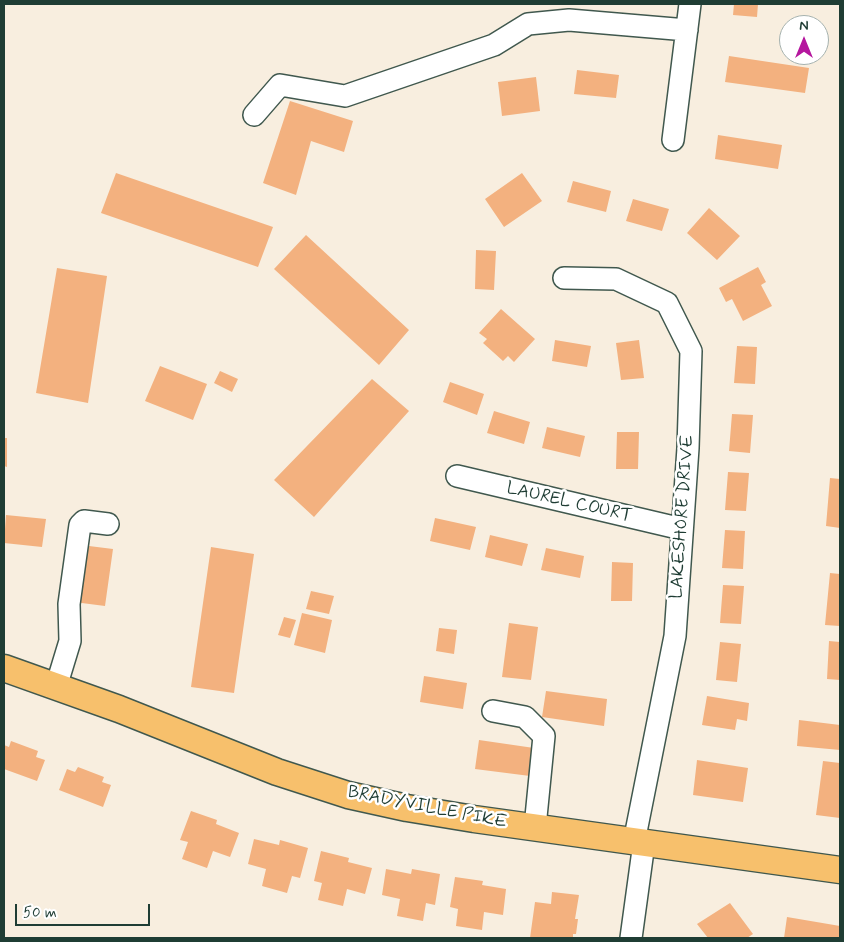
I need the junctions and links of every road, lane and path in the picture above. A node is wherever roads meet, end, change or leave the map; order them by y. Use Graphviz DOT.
graph roads {
  1 [pos="690,4"];
  2 [pos="554,12"];
  3 [pos="687,30"];
  4 [pos="254,115"];
  5 [pos="673,140"];
  6 [pos="564,278"];
  7 [pos="457,476"];
  8 [pos="108,524"];
  9 [pos="682,530"];
  10 [pos="4,668"];
  11 [pos="56,687"];
  12 [pos="493,711"];
  13 [pos="535,828"];
  14 [pos="639,842"];
  15 [pos="840,870"];
  16 [pos="631,938"];
  1 -- 3 [label="street"];
  2 -- 3 [label="street"];
  2 -- 4 [label="street"];
  3 -- 5 [label="street"];
  6 -- 9 [label="street, LAKESHORE DRIVE"];
  7 -- 9 [label="street, LAUREL COURT"];
  8 -- 11 [label="street"];
  9 -- 14 [label="street, LAKESHORE DRIVE"];
  10 -- 11 [label="main road, BRADYVILLE PIKE"];
  11 -- 13 [label="main road, BRADYVILLE PIKE"];
  12 -- 13 [label="street"];
  13 -- 14 [label="main road, BRADYVILLE PIKE"];
  14 -- 15 [label="main road, BRADYVILLE PIKE"];
  14 -- 16 [label="street, LAKESHORE DRIVE"];
}
